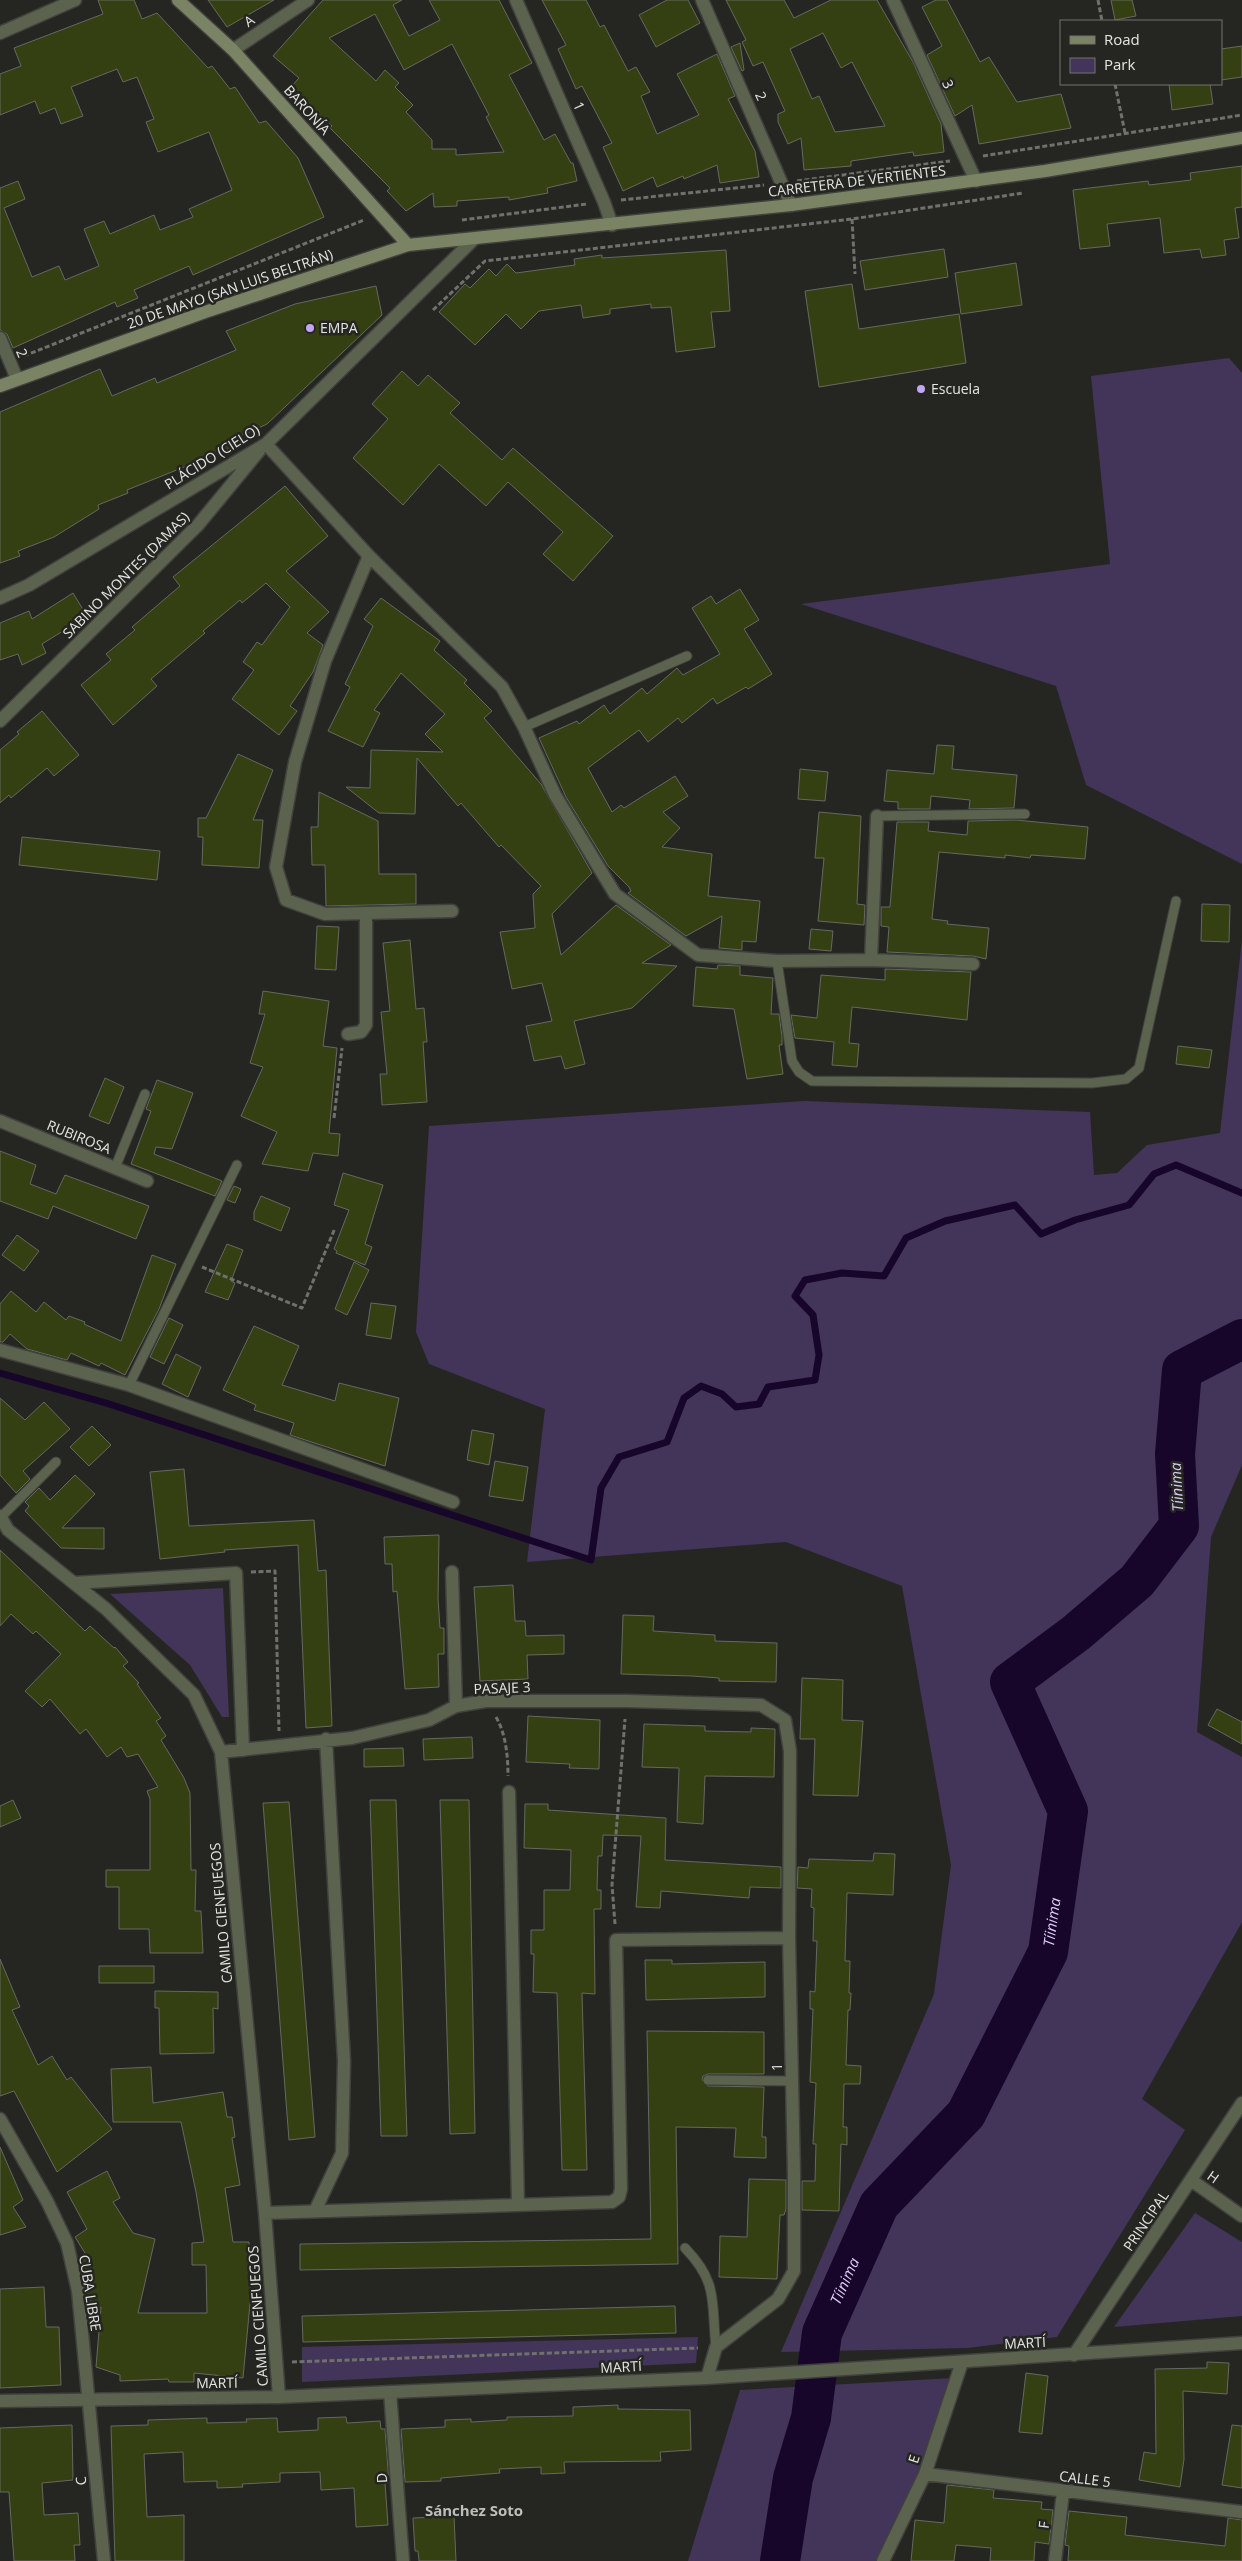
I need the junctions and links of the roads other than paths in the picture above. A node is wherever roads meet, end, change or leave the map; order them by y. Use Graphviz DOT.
graph roads {
  1 [pos="75,0"];
  2 [pos="178,0"];
  3 [pos="308,0"];
  4 [pos="516,0"];
  5 [pos="702,0"];
  6 [pos="893,0"];
  7 [pos="0,32"];
  8 [pos="233,50"];
  9 [pos="1242,138"];
  10 [pos="976,181"];
  11 [pos="791,205"];
  12 [pos="612,225"];
  13 [pos="474,239"];
  14 [pos="408,245"];
  15 [pos="0,338"];
  16 [pos="17,379"];
  17 [pos="0,386"];
  18 [pos="266,444"];
  19 [pos="369,556"];
  20 [pos="0,598"];
  21 [pos="687,656"];
  22 [pos="0,722"];
  23 [pos="524,727"];
  24 [pos="1025,814"];
  25 [pos="877,816"];
  26 [pos="1176,901"];
  27 [pos="452,911"];
  28 [pos="366,914"];
  29 [pos="777,960"];
  30 [pos="871,960"];
  31 [pos="972,964"];
  32 [pos="348,1034"];
  33 [pos="145,1094"];
  34 [pos="0,1121"];
  35 [pos="237,1166"];
  36 [pos="115,1168"];
  37 [pos="147,1181"];
  38 [pos="0,1350"];
  39 [pos="129,1385"];
  40 [pos="56,1462"];
  41 [pos="453,1502"];
  42 [pos="0,1517"];
  43 [pos="4,1534"];
  44 [pos="452,1572"];
  45 [pos="74,1583"];
  46 [pos="456,1706"];
  47 [pos="785,1720"];
  48 [pos="326,1739"];
  49 [pos="243,1750"];
  50 [pos="221,1752"];
  51 [pos="509,1792"];
  52 [pos="789,1938"];
  53 [pos="708,2080"];
  54 [pos="792,2081"];
  55 [pos="1242,2103"];
  56 [pos="0,2119"];
  57 [pos="1191,2180"];
  58 [pos="518,2204"];
  59 [pos="315,2211"];
  60 [pos="265,2213"];
  61 [pos="1242,2216"];
  62 [pos="685,2248"];
  63 [pos="1242,2343"];
  64 [pos="716,2347"];
  65 [pos="1074,2355"];
  66 [pos="962,2362"];
  67 [pos="707,2378"];
  68 [pos="390,2392"];
  69 [pos="279,2397"];
  70 [pos="88,2399"];
  71 [pos="0,2401"];
  72 [pos="925,2474"];
  73 [pos="1063,2492"];
  74 [pos="1242,2512"];
  75 [pos="104,2561"];
  76 [pos="403,2561"];
  77 [pos="883,2561"];
  78 [pos="1055,2561"];
  1 -- 7 [label="street"];
  2 -- 8 [label="main road, BARONÍA"];
  3 -- 8 [label="street, A"];
  4 -- 12 [label="street, 1"];
  5 -- 11 [label="street, 2"];
  6 -- 10 [label="street, 3"];
  8 -- 14 [label="main road, BARONÍA"];
  9 -- 10 [label="main road, CARRETERA DE VERTIENTES"];
  10 -- 11 [label="main road, CARRETERA DE VERTIENTES"];
  11 -- 12 [label="main road, CARRETERA DE VERTIENTES"];
  12 -- 13 [label="main road, CARRETERA DE VERTIENTES"];
  13 -- 14 [label="main road, 20 DE MAYO (SAN LUIS BELTRÁN)"];
  13 -- 18 [label="street, PLÁCIDO (CIELO)"];
  14 -- 16 [label="main road, 20 DE MAYO (SAN LUIS BELTRÁN)"];
  15 -- 16 [label="street, 2"];
  16 -- 17 [label="main road, 20 DE MAYO (SAN LUIS BELTRÁN)"];
  18 -- 19 [label="street"];
  18 -- 20 [label="street, PLÁCIDO (CIELO)"];
  18 -- 22 [label="street, SABINO MONTES (DAMAS)"];
  19 -- 23 [label="street"];
  19 -- 28 [label="street"];
  21 -- 23 [label="lane"];
  23 -- 29 [label="street"];
  24 -- 25 [label="lane"];
  25 -- 30 [label="street"];
  26 -- 29 [label="lane"];
  27 -- 28 [label="street"];
  28 -- 32 [label="street"];
  29 -- 30 [label="street"];
  30 -- 31 [label="street"];
  33 -- 36 [label="lane"];
  34 -- 36 [label="street, RUBIROSA"];
  35 -- 39 [label="lane"];
  36 -- 37 [label="street, RUBIROSA"];
  38 -- 39 [label="street"];
  39 -- 41 [label="street"];
  40 -- 42 [label="lane"];
  42 -- 43 [label="street, CAMILO CIENFUEGOS"];
  43 -- 45 [label="street, CAMILO CIENFUEGOS"];
  44 -- 46 [label="street"];
  45 -- 49 [label="street"];
  45 -- 50 [label="street, CAMILO CIENFUEGOS"];
  46 -- 47 [label="street, PASAJE 3"];
  46 -- 48 [label="street, PASAJE 3"];
  47 -- 52 [label="street, 1"];
  48 -- 49 [label="street, PASAJE 3"];
  48 -- 59 [label="street"];
  49 -- 50 [label="street, PASAJE 3"];
  50 -- 60 [label="street, CAMILO CIENFUEGOS"];
  51 -- 58 [label="street"];
  52 -- 54 [label="street, 1"];
  52 -- 58 [label="street"];
  53 -- 54 [label="lane"];
  54 -- 64 [label="street, 1"];
  55 -- 57 [label="street, PRINCIPAL"];
  56 -- 70 [label="street, CUBA LIBRE"];
  57 -- 61 [label="street, H"];
  57 -- 65 [label="street, PRINCIPAL"];
  58 -- 59 [label="street"];
  59 -- 60 [label="street"];
  60 -- 69 [label="street, CAMILO CIENFUEGOS"];
  62 -- 64 [label="lane"];
  63 -- 65 [label="street, MARTÍ"];
  64 -- 67 [label="street"];
  65 -- 66 [label="street, MARTÍ"];
  66 -- 67 [label="street, MARTÍ"];
  66 -- 72 [label="street, E"];
  67 -- 68 [label="street, MARTÍ"];
  68 -- 69 [label="street, MARTÍ"];
  68 -- 76 [label="street, D"];
  69 -- 70 [label="street, MARTÍ"];
  70 -- 71 [label="street, MARTÍ"];
  70 -- 75 [label="street, C"];
  72 -- 73 [label="street, CALLE 5"];
  72 -- 77 [label="street, E"];
  73 -- 74 [label="street, CALLE 5"];
  73 -- 78 [label="street, F"];
}
